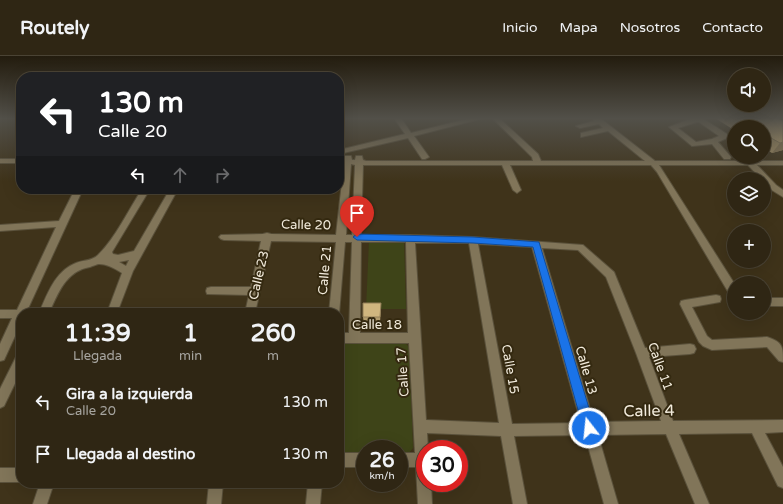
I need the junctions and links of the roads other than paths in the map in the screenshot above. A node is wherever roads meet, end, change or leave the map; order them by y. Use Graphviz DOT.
graph roads {
  1 [pos="393,139"];
  2 [pos="412,139"];
  3 [pos="516,139"];
  4 [pos="621,139"];
  5 [pos="688,139"];
  6 [pos="718,139"];
  7 [pos="714,141"];
  8 [pos="344,151"];
  9 [pos="727,154"];
  10 [pos="425,157"];
  11 [pos="645,157"];
  12 [pos="727,157"];
  13 [pos="771,158"];
  14 [pos="783,159"];
  15 [pos="359,160"];
  16 [pos="537,160"];
  17 [pos="771,160"];
  18 [pos="0,161"];
  19 [pos="16,161"];
  20 [pos="344,161"];
  21 [pos="505,163"];
  22 [pos="653,163"];
  23 [pos="727,163"];
  24 [pos="751,164"];
  25 [pos="517,190"];
  26 [pos="77,194"];
  27 [pos="143,194"];
  28 [pos="171,194"];
  29 [pos="342,194"];
  30 [pos="783,194"];
  31 [pos="62,224"];
  32 [pos="0,228"];
  33 [pos="267,236"];
  34 [pos="224,237"];
  35 [pos="340,237"];
  36 [pos="357,237"];
  37 [pos="410,238"];
  38 [pos="473,240"];
  39 [pos="536,244"];
  40 [pos="580,247"];
  41 [pos="107,251"];
  42 [pos="138,254"];
  43 [pos="98,261"];
  44 [pos="128,271"];
  45 [pos="727,281"];
  46 [pos="211,291"];
  47 [pos="254,291"];
  48 [pos="716,299"];
  49 [pos="771,302"];
  50 [pos="783,302"];
  51 [pos="23,308"];
  52 [pos="46,308"];
  53 [pos="114,308"];
  54 [pos="251,308"];
  55 [pos="334,308"];
  56 [pos="0,314"];
  57 [pos="16,314"];
  58 [pos="16,322"];
  59 [pos="344,338"];
  60 [pos="354,338"];
  61 [pos="414,338"];
  62 [pos="690,349"];
  63 [pos="642,353"];
  64 [pos="0,356"];
  65 [pos="783,357"];
  66 [pos="16,369"];
  67 [pos="0,402"];
  68 [pos="420,426"];
  69 [pos="755,426"];
  70 [pos="783,426"];
  71 [pos="669,427"];
  72 [pos="589,428"];
  73 [pos="508,430"];
  74 [pos="421,440"];
  75 [pos="344,460"];
  76 [pos="356,460"];
  77 [pos="0,475"];
  78 [pos="16,475"];
  79 [pos="783,481"];
  80 [pos="45,488"];
  81 [pos="216,488"];
  82 [pos="315,488"];
  83 [pos="424,492"];
  84 [pos="40,504"];
  85 [pos="214,504"];
  86 [pos="313,504"];
  87 [pos="425,504"];
  88 [pos="520,504"];
  89 [pos="610,504"];
  90 [pos="702,504"];
  1 -- 8 [label="street"];
  2 -- 10 [label="street"];
  3 -- 16 [label="street"];
  4 -- 11 [label="street"];
  5 -- 7 [label="street"];
  6 -- 7 [label="street"];
  7 -- 9 [label="street"];
  10 -- 15 [label="street"];
  10 -- 16 [label="street"];
  11 -- 12 [label="street"];
  11 -- 16 [label="street"];
  11 -- 22 [label="street"];
  13 -- 14 [label="street"];
  14 -- 17 [label="street"];
  15 -- 20 [label="street"];
  15 -- 21 [label="street"];
  15 -- 36 [label="street"];
  16 -- 21 [label="street"];
  16 -- 22 [label="street"];
  18 -- 19 [label="street"];
  21 -- 25 [label="street"];
  22 -- 23 [label="street"];
  22 -- 45 [label="street"];
  24 -- 30 [label="street"];
  26 -- 31 [label="street"];
  27 -- 41 [label="street"];
  28 -- 42 [label="street"];
  29 -- 35 [label="street, Calle 21"];
  31 -- 32 [label="street"];
  31 -- 51 [label="street"];
  33 -- 34 [label="street, Calle 20"];
  33 -- 35 [label="street, Calle 20"];
  33 -- 47 [label="street, Calle 23"];
  35 -- 36 [label="street, Calle 20"];
  35 -- 55 [label="street, Calle 21"];
  36 -- 37 [label="street, Calle 20"];
  36 -- 60 [label="street"];
  37 -- 38 [label="street, Calle 20"];
  37 -- 61 [label="street, Calle 17"];
  38 -- 39 [label="street, Calle 20"];
  38 -- 73 [label="street, Calle 15"];
  39 -- 40 [label="street, Calle 20"];
  39 -- 72 [label="street, Calle 13"];
  40 -- 63 [label="street, Calle 11"];
  41 -- 42 [label="street"];
  41 -- 43 [label="street"];
  42 -- 44 [label="street"];
  43 -- 44 [label="street"];
  43 -- 52 [label="street"];
  44 -- 53 [label="street"];
  46 -- 47 [label="street"];
  47 -- 54 [label="street, Calle 23"];
  48 -- 65 [label="street"];
  49 -- 50 [label="street"];
  56 -- 57 [label="street"];
  58 -- 64 [label="street"];
  59 -- 60 [label="street, Calle 18"];
  60 -- 61 [label="street, Calle 18"];
  61 -- 68 [label="street, Calle 17"];
  62 -- 63 [label="street"];
  63 -- 71 [label="street, Calle 11"];
  66 -- 67 [label="street"];
  68 -- 73 [label="street, Calle 4"];
  68 -- 74 [label="street, Calle 17"];
  69 -- 70 [label="street, Calle 4"];
  69 -- 71 [label="street, Calle 4"];
  69 -- 79 [label="street"];
  71 -- 72 [label="street, Calle 4"];
  71 -- 90 [label="street, Calle 11"];
  72 -- 73 [label="street, Calle 4"];
  72 -- 89 [label="street, Calle 13"];
  73 -- 88 [label="street, Calle 15"];
  75 -- 76 [label="street"];
  77 -- 78 [label="street"];
  80 -- 84 [label="street"];
  81 -- 85 [label="street"];
  82 -- 86 [label="street"];
  83 -- 87 [label="street, Calle 17"];
}
